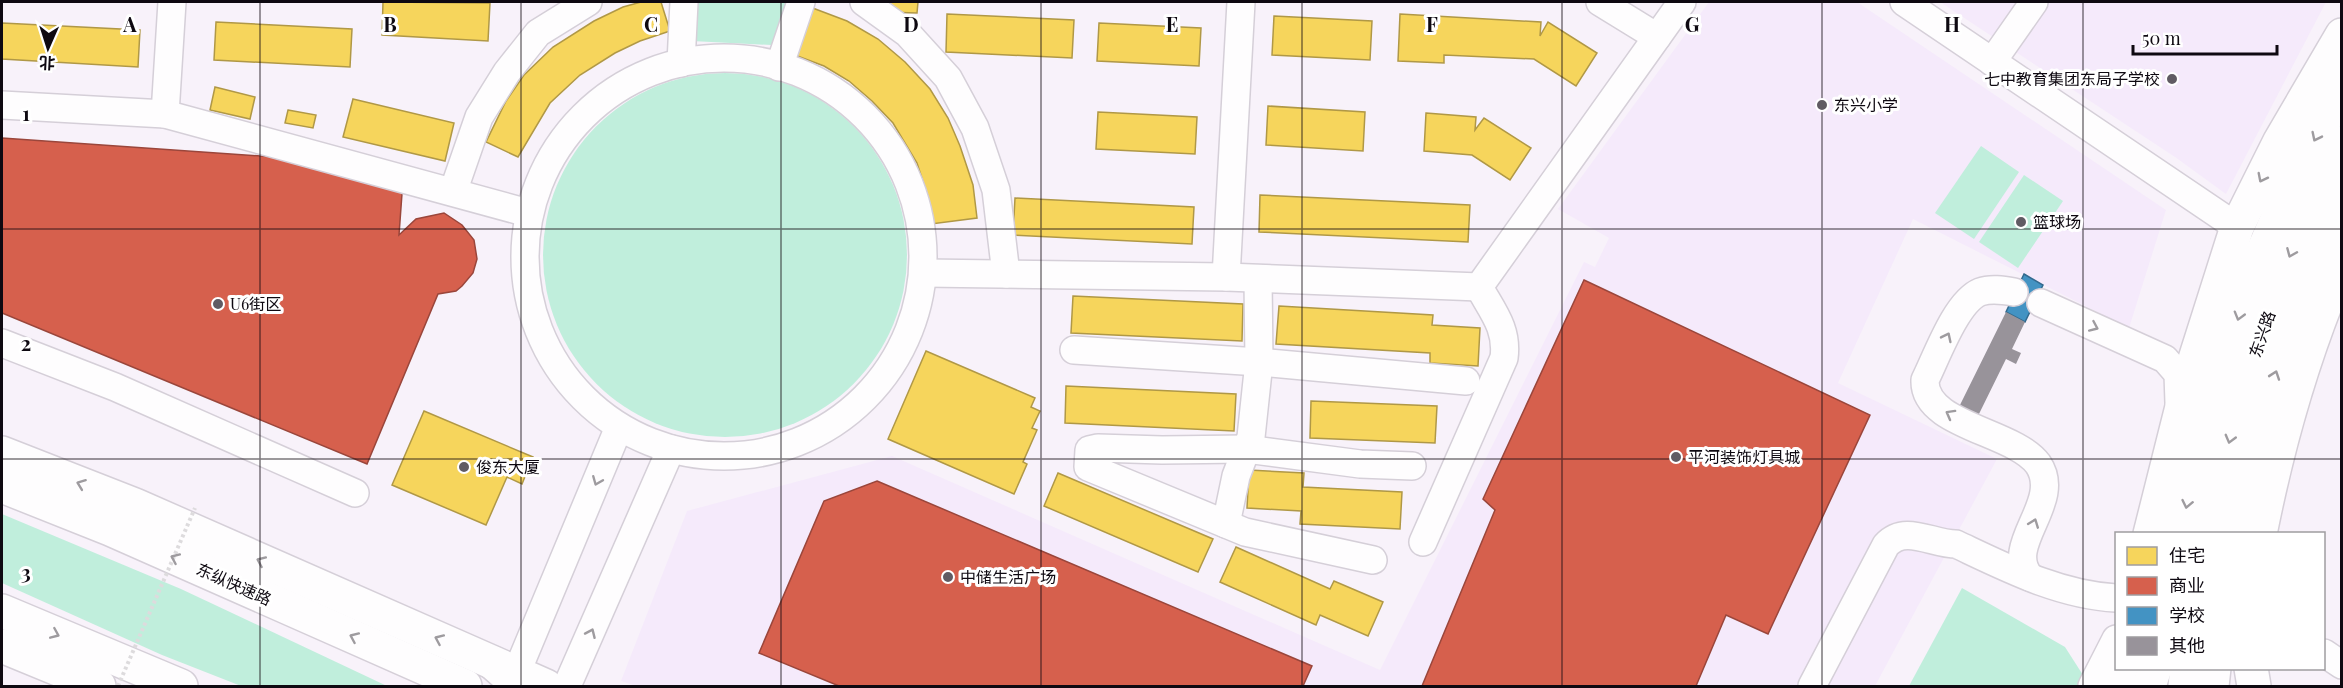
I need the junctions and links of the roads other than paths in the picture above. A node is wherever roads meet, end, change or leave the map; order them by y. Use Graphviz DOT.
graph roads {
  1 [pos="172,2"];
  2 [pos="588,2"];
  3 [pos="684,2"];
  4 [pos="801,2"];
  5 [pos="864,2"];
  6 [pos="1241,2"];
  7 [pos="1600,2"];
  8 [pos="1682,2"];
  9 [pos="1905,2"];
  10 [pos="2034,2"];
  11 [pos="2342,35"];
  12 [pos="1657,37"];
  13 [pos="1992,62"];
  14 [pos="681,63"];
  15 [pos="779,67"];
  16 [pos="2342,85"];
  17 [pos="2,105"];
  18 [pos="165,114"];
  19 [pos="2342,143"];
  20 [pos="453,192"];
  21 [pos="2342,199"];
  22 [pos="528,213"];
  23 [pos="2237,227"];
  24 [pos="2342,264"];
  25 [pos="924,273"];
  26 [pos="1006,274"];
  27 [pos="1226,277"];
  28 [pos="1258,279"];
  29 [pos="1479,287"];
  30 [pos="2014,292"];
  31 [pos="2041,303"];
  32 [pos="2342,320"];
  33 [pos="2,343"];
  34 [pos="1074,350"];
  35 [pos="1259,362"];
  36 [pos="1466,381"];
  37 [pos="2179,421"];
  38 [pos="619,427"];
  39 [pos="671,449"];
  40 [pos="1246,450"];
  41 [pos="2,453"];
  42 [pos="1412,466"];
  43 [pos="2,486"];
  44 [pos="355,493"];
  45 [pos="1226,524"];
  46 [pos="2151,532"];
  47 [pos="2181,532"];
  48 [pos="2209,532"];
  49 [pos="2235,532"];
  50 [pos="2260,532"];
  51 [pos="2283,532"];
  52 [pos="1422,542"];
  53 [pos="1945,544"];
  54 [pos="1373,560"];
  55 [pos="2030,577"];
  56 [pos="2115,598"];
  57 [pos="2,611"];
  58 [pos="2115,613"];
  59 [pos="2115,641"];
  60 [pos="2,646"];
  61 [pos="2325,654"];
  62 [pos="2342,665"];
  63 [pos="2325,666"];
  64 [pos="2121,670"];
  65 [pos="2155,670"];
  66 [pos="2187,670"];
  67 [pos="2214,670"];
  68 [pos="2237,670"];
  69 [pos="2251,670"];
  70 [pos="2259,670"];
  71 [pos="2342,676"];
  72 [pos="517,680"];
  73 [pos="99,687"];
  74 [pos="181,687"];
  75 [pos="465,687"];
  76 [pos="567,687"];
  77 [pos="1812,687"];
  78 [pos="2092,687"];
  79 [pos="2116,687"];
  80 [pos="2149,687"];
  81 [pos="2186,687"];
  82 [pos="2212,687"];
  83 [pos="2236,687"];
  84 [pos="2255,687"];
  1 -- 18 [label="street"];
  2 -- 20 [label="street"];
  3 -- 14 [label="street"];
  4 -- 15 [label="street"];
  5 -- 26 [label="street"];
  6 -- 27 [label="street"];
  7 -- 12 [label="street"];
  8 -- 12 [label="street"];
  9 -- 13 [label="street"];
  10 -- 13 [label="street"];
  11 -- 23 [label="main road, one-way"];
  12 -- 29 [label="street"];
  13 -- 23 [label="street"];
  14 -- 15 [label="street"];
  14 -- 22 [label="street"];
  15 -- 25 [label="street"];
  16 -- 47 [label="main road, one-way"];
  17 -- 18 [label="street"];
  18 -- 20 [label="street"];
  19 -- 48 [label="main road, 东兴路, one-way"];
  20 -- 22 [label="street"];
  49 -- 21 [label="main road, 东兴路, one-way"];
  22 -- 38 [label="street"];
  23 -- 37 [label="main road"];
  24 -- 50 [label="main road"];
  25 -- 26 [label="street"];
  25 -- 39 [label="street"];
  26 -- 27 [label="street"];
  27 -- 28 [label="street"];
  28 -- 29 [label="street"];
  28 -- 35 [label="street"];
  29 -- 52 [label="street"];
  55 -- 30 [label="street, one-way"];
  31 -- 37 [label="street, one-way"];
  32 -- 51 [label="main road"];
  33 -- 44 [label="street"];
  34 -- 35 [label="street"];
  35 -- 36 [label="street"];
  35 -- 40 [label="street"];
  37 -- 46 [label="main road"];
  38 -- 39 [label="street"];
  38 -- 72 [label="street, one-way"];
  76 -- 39 [label="street, one-way"];
  40 -- 42 [label="street"];
  40 -- 45 [label="street"];
  40 -- 45 [label="street"];
  72 -- 41 [label="main road, one-way"];
  75 -- 43 [label="main road, 东纵快速路, one-way"];
  45 -- 54 [label="street"];
  53 -- 55 [label="street"];
  53 -- 58 [label="street"];
  53 -- 77 [label="street"];
  55 -- 56 [label="street"];
  57 -- 74 [label="main road, one-way"];
  59 -- 78 [label="street"];
  60 -- 73 [label="main road"];
  61 -- 62 [label="street"];
  63 -- 71 [label="street"];
  64 -- 79 [label="main road"];
  65 -- 80 [label="main road"];
  66 -- 81 [label="main road"];
  67 -- 82 [label="main road"];
  68 -- 83 [label="main road"];
  69 -- 84 [label="main road"];
  70 -- 84 [label="main road"];
}
